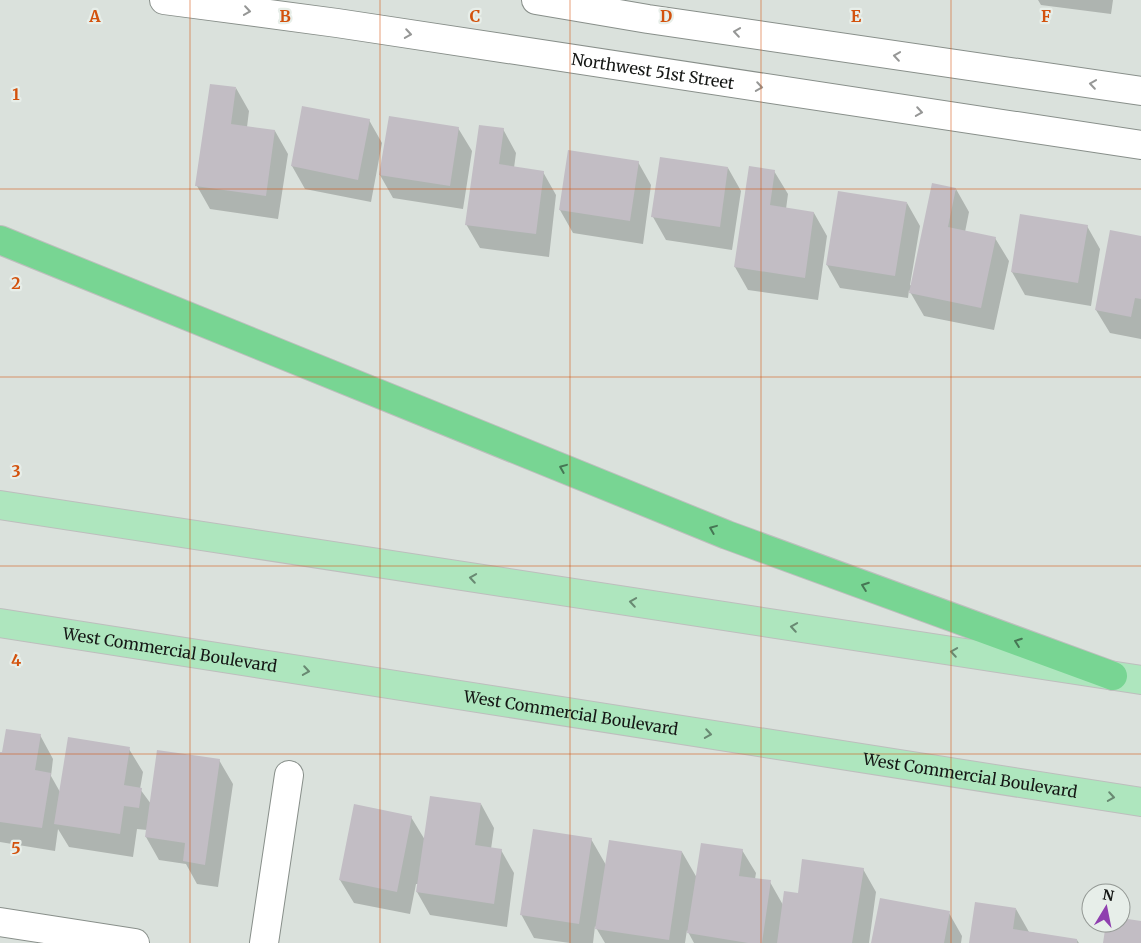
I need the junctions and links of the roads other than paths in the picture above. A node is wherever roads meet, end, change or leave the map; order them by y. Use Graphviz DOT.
graph roads {
  1 [pos="164,0"];
  2 [pos="536,0"];
  3 [pos="1141,92"];
  4 [pos="1141,145"];
  5 [pos="0,240"];
  6 [pos="0,505"];
  7 [pos="0,622"];
  8 [pos="1113,676"];
  9 [pos="1141,680"];
  10 [pos="289,775"];
  11 [pos="1141,802"];
  12 [pos="0,922"];
  13 [pos="135,943"];
  14 [pos="264,943"];
  1 -- 4 [label="street, Northwest 51st Street, one-way"];
  3 -- 2 [label="street, one-way"];
  8 -- 5 [label="highway, one-way"];
  8 -- 6 [label="main road, one-way"];
  7 -- 11 [label="main road, West Commercial Boulevard, one-way"];
  8 -- 9 [label="main road"];
  10 -- 14 [label="street"];
  12 -- 13 [label="street"];
}
